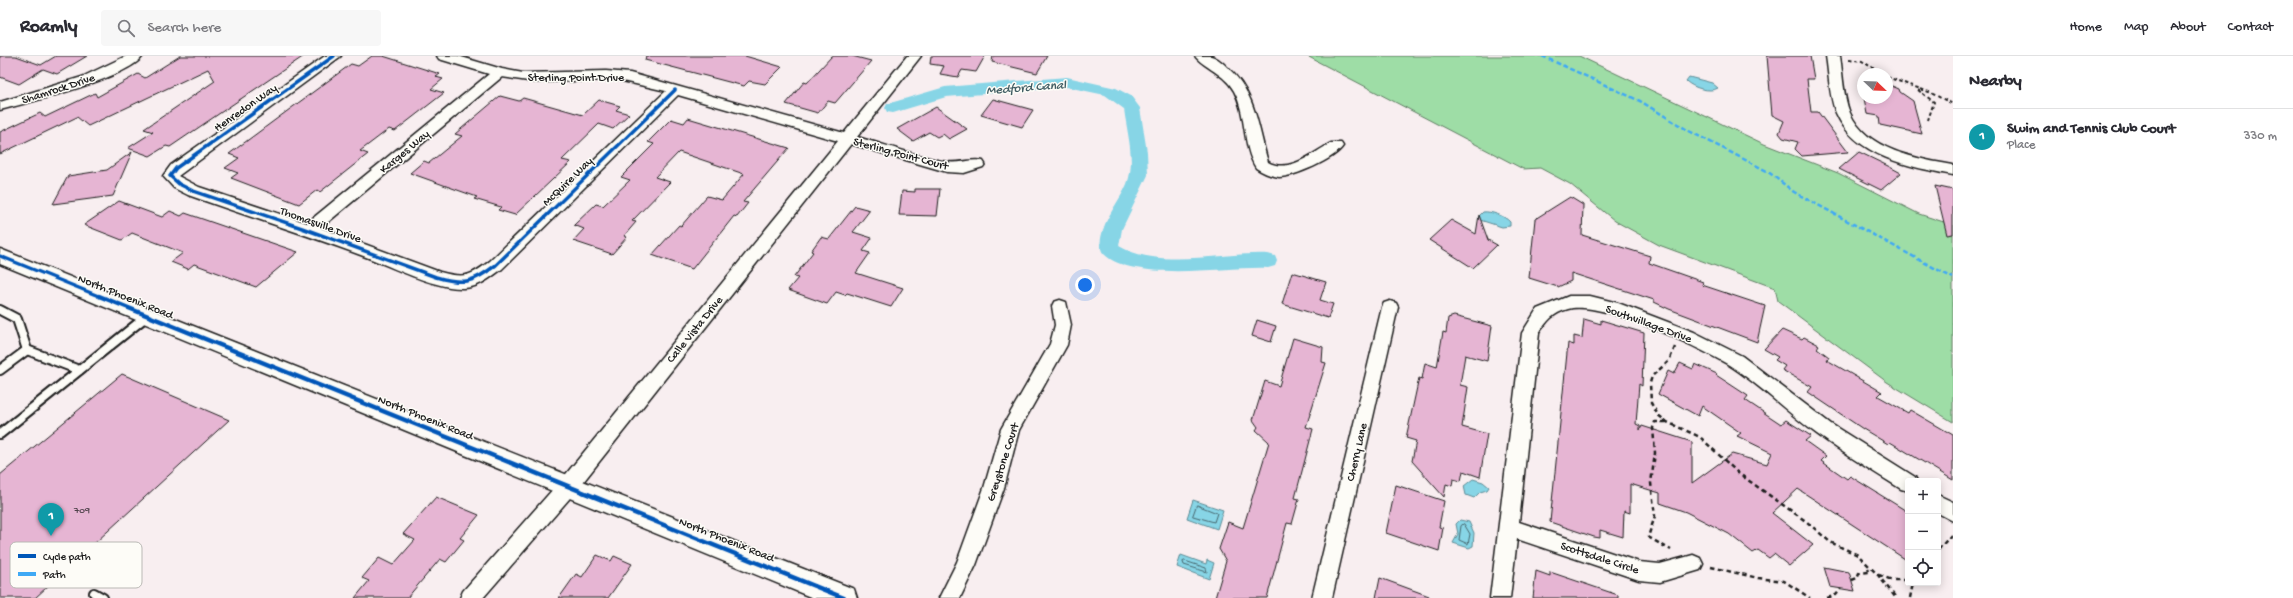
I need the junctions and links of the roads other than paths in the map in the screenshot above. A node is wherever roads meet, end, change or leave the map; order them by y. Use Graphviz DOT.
graph roads {
  1 [pos="136,56"];
  2 [pos="334,56"];
  3 [pos="444,56"];
  4 [pos="914,56"];
  5 [pos="1202,56"];
  6 [pos="1838,57"];
  7 [pos="499,73"];
  8 [pos="675,90"];
  9 [pos="0,106"];
  10 [pos="846,139"];
  11 [pos="1336,146"];
  12 [pos="978,164"];
  13 [pos="1953,170"];
  14 [pos="170,176"];
  15 [pos="310,229"];
  16 [pos="0,256"];
  17 [pos="469,283"];
  18 [pos="1060,306"];
  19 [pos="1390,307"];
  20 [pos="0,310"];
  21 [pos="147,316"];
  22 [pos="27,350"];
  23 [pos="0,370"];
  24 [pos="79,370"];
  25 [pos="0,434"];
  26 [pos="1905,481"];
  27 [pos="569,485"];
  28 [pos="1941,505"];
  29 [pos="1953,512"];
  30 [pos="1508,527"];
  31 [pos="1693,564"];
  32 [pos="470,598"];
  33 [pos="844,598"];
  34 [pos="949,598"];
  35 [pos="1322,598"];
  36 [pos="1500,598"];
  1 -- 9 [label="street, Shamrock Drive"];
  2 -- 14 [label="street, Henredon Way"];
  3 -- 7 [label="street, Sterling Point Drive"];
  4 -- 10 [label="street, Calle Vista Drive"];
  5 -- 11 [label="street"];
  6 -- 13 [label="street"];
  7 -- 8 [label="street, Sterling Point Drive"];
  7 -- 15 [label="street, Karges Way"];
  8 -- 10 [label="street, Sterling Point Drive"];
  8 -- 17 [label="street, McQuire Way"];
  10 -- 12 [label="street, Sterling Point Court"];
  10 -- 27 [label="street, Calle Vista Drive"];
  14 -- 15 [label="street, Thomasville Drive"];
  15 -- 17 [label="street, Thomasville Drive"];
  16 -- 21 [label="main road, North Phoenix Road"];
  18 -- 34 [label="street, Greystone Court"];
  19 -- 35 [label="street, Cherry Lane"];
  20 -- 22 [label="lane"];
  21 -- 24 [label="lane"];
  21 -- 27 [label="main road, North Phoenix Road"];
  22 -- 23 [label="lane"];
  22 -- 24 [label="lane"];
  24 -- 25 [label="lane"];
  26 -- 30 [label="street, Southvillage Drive"];
  27 -- 32 [label="street, Calle Vista Drive"];
  27 -- 33 [label="main road, North Phoenix Road"];
  28 -- 29 [label="street"];
  30 -- 31 [label="street, Scottsdale Circle"];
  30 -- 36 [label="street, Southvillage Drive"];
}
